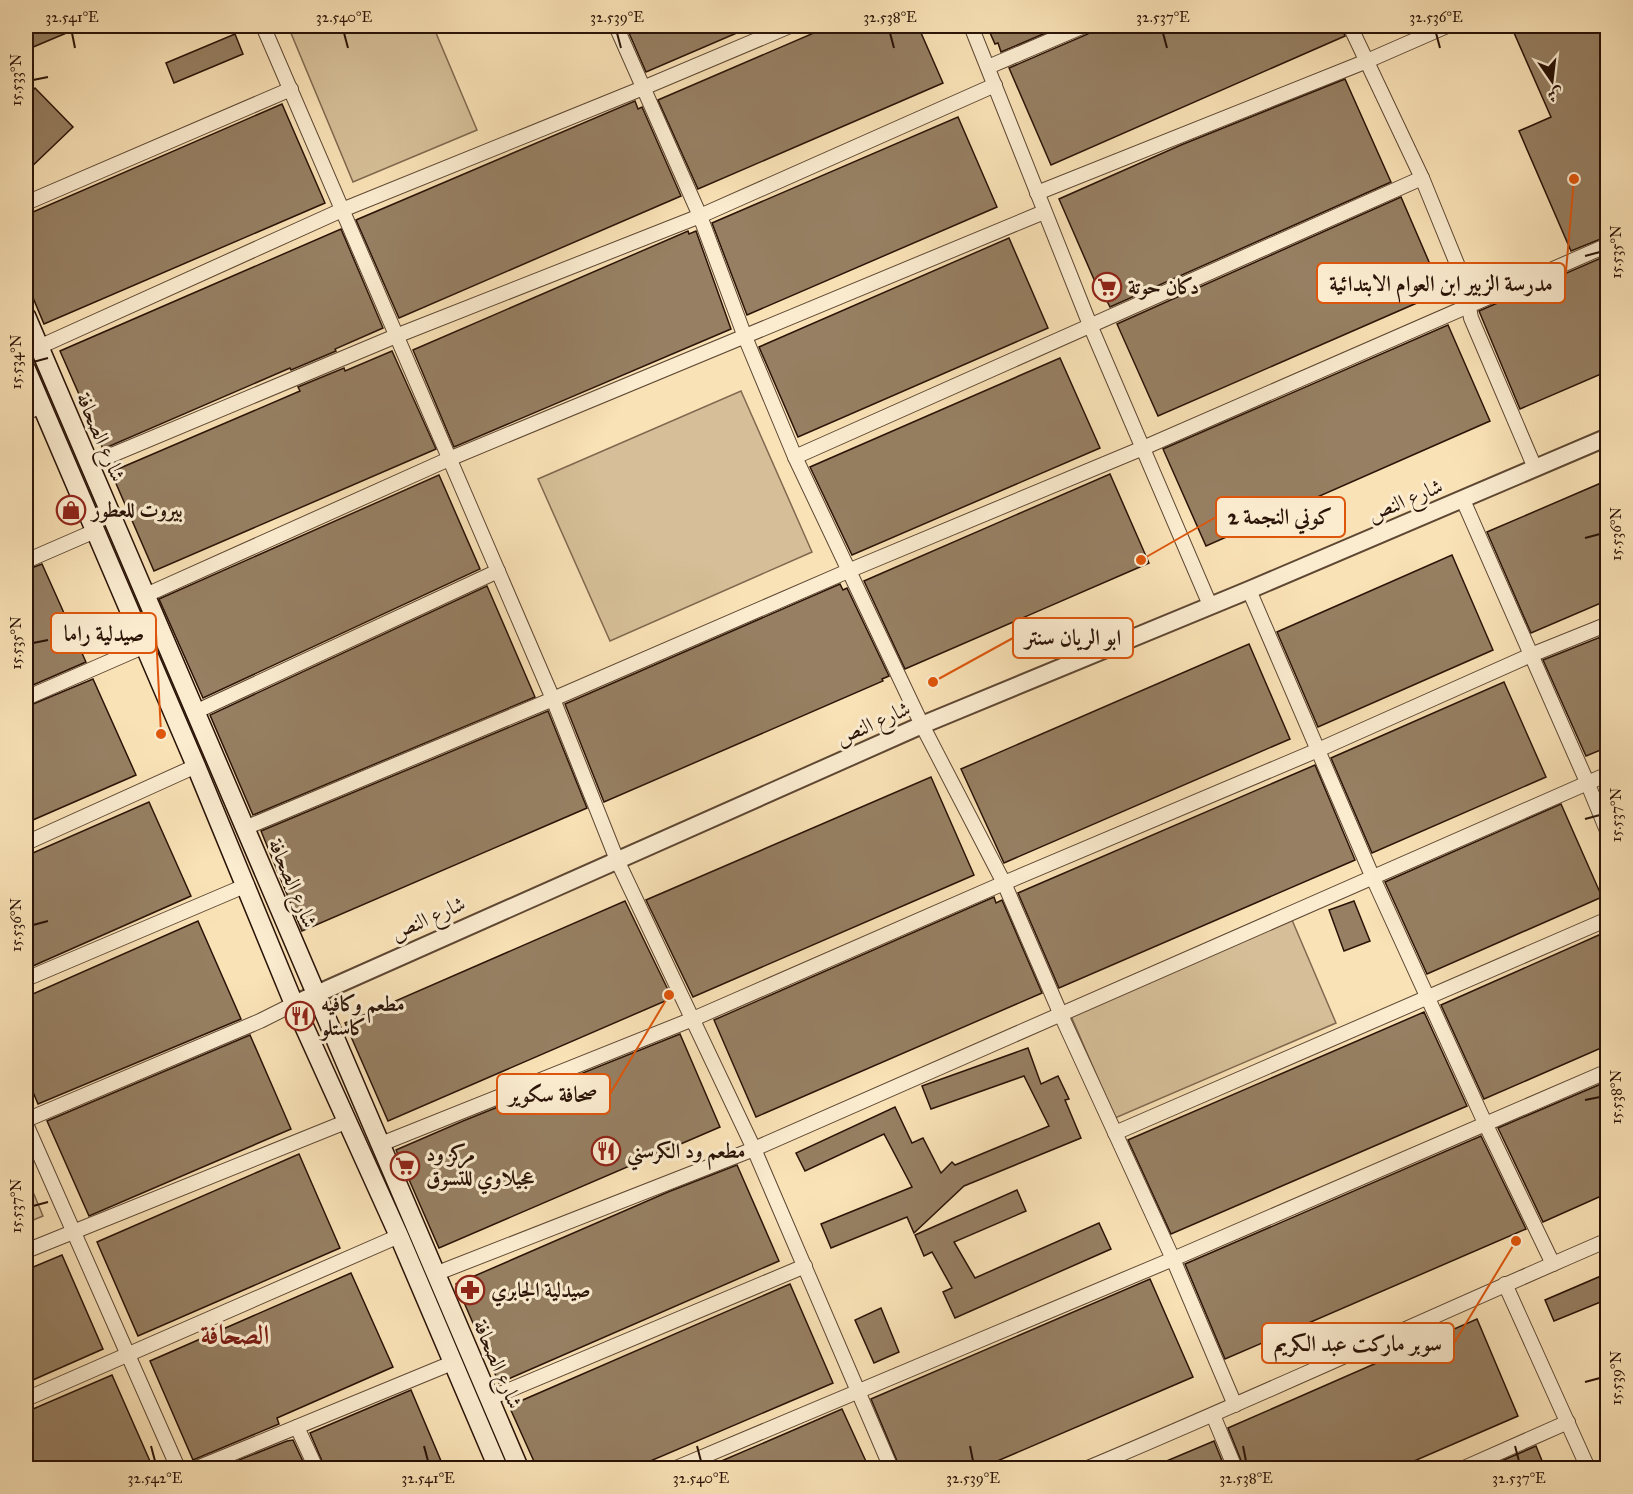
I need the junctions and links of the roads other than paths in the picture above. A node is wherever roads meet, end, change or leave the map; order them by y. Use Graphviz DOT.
graph roads {
  1 [pos="263,26"];
  2 [pos="616,26"];
  3 [pos="790,26"];
  4 [pos="971,26"];
  5 [pos="1084,26"];
  6 [pos="1350,26"];
  7 [pos="1446,26"];
  8 [pos="1367,61"];
  9 [pos="988,67"];
  10 [pos="995,85"];
  11 [pos="644,88"];
  12 [pos="291,89"];
  13 [pos="1422,178"];
  14 [pos="1036,193"];
  15 [pos="26,203"];
  16 [pos="342,210"];
  17 [pos="1044,212"];
  18 [pos="700,216"];
  19 [pos="1608,245"];
  20 [pos="1469,306"];
  21 [pos="26,316"];
  22 [pos="1090,325"];
  23 [pos="396,336"];
  24 [pos="745,337"];
  25 [pos="39,347"];
  26 [pos="26,369"];
  27 [pos="33,410"];
  28 [pos="1608,437"];
  29 [pos="1143,448"];
  30 [pos="795,457"];
  31 [pos="448,459"];
  32 [pos="88,465"];
  33 [pos="1535,468"];
  34 [pos="1463,500"];
  35 [pos="95,531"];
  36 [pos="26,561"];
  37 [pos="498,571"];
  38 [pos="848,571"];
  39 [pos="1249,590"];
  40 [pos="146,595"];
  41 [pos="1210,605"];
  42 [pos="1608,624"];
  43 [pos="145,646"];
  44 [pos="1531,655"];
  45 [pos="26,698"];
  46 [pos="552,699"];
  47 [pos="195,712"];
  48 [pos="922,726"];
  49 [pos="1318,750"];
  50 [pos="196,766"];
  51 [pos="1608,774"];
  52 [pos="1587,782"];
  53 [pos="245,828"];
  54 [pos="1608,833"];
  55 [pos="26,843"];
  56 [pos="617,860"];
  57 [pos="1373,878"];
  58 [pos="1004,883"];
  59 [pos="246,885"];
  60 [pos="1608,919"];
  61 [pos="26,979"];
  62 [pos="315,993"];
  63 [pos="1428,996"];
  64 [pos="294,1004"];
  65 [pos="1060,1015"];
  66 [pos="693,1019"];
  67 [pos="1608,1071"];
  68 [pos="348,1121"];
  69 [pos="26,1122"];
  70 [pos="1485,1123"];
  71 [pos="1114,1133"];
  72 [pos="381,1144"];
  73 [pos="754,1149"];
  74 [pos="74,1233"];
  75 [pos="399,1236"];
  76 [pos="1608,1240"];
  77 [pos="26,1251"];
  78 [pos="1173,1259"];
  79 [pos="1553,1264"];
  80 [pos="805,1266"];
  81 [pos="435,1274"];
  82 [pos="1505,1284"];
  83 [pos="127,1356"];
  84 [pos="452,1363"];
  85 [pos="858,1392"];
  86 [pos="26,1399"];
  87 [pos="488,1399"];
  88 [pos="1235,1404"];
  89 [pos="1213,1415"];
  90 [pos="1568,1422"];
  91 [pos="297,1428"];
  92 [pos="178,1468"];
  93 [pos="196,1468"];
  94 [pos="316,1468"];
  95 [pos="498,1468"];
  96 [pos="519,1468"];
  97 [pos="676,1468"];
  98 [pos="891,1468"];
  99 [pos="1088,1468"];
  100 [pos="1235,1468"];
  101 [pos="1464,1468"];
  102 [pos="1588,1468"];
  1 -- 12 [label="street"];
  2 -- 11 [label="street"];
  3 -- 11 [label="street"];
  4 -- 9 [label="street"];
  5 -- 9 [label="street"];
  6 -- 8 [label="street"];
  7 -- 8 [label="street"];
  8 -- 13 [label="street"];
  8 -- 14 [label="street"];
  9 -- 10 [label="street"];
  10 -- 14 [label="street"];
  10 -- 18 [label="street"];
  11 -- 16 [label="street"];
  11 -- 18 [label="street"];
  12 -- 15 [label="street"];
  12 -- 16 [label="street"];
  13 -- 20 [label="street"];
  13 -- 22 [label="street"];
  14 -- 17 [label="street"];
  16 -- 23 [label="street"];
  16 -- 25 [label="street"];
  17 -- 22 [label="street"];
  17 -- 24 [label="street"];
  18 -- 23 [label="street"];
  18 -- 24 [label="street"];
  19 -- 20 [label="street"];
  20 -- 29 [label="street"];
  20 -- 33 [label="street"];
  21 -- 25 [label="main road, شارع الصحافة"];
  22 -- 29 [label="street"];
  22 -- 30 [label="street"];
  23 -- 31 [label="street"];
  23 -- 32 [label="street"];
  24 -- 30 [label="street"];
  24 -- 31 [label="street"];
  25 -- 32 [label="main road, شارع الصحافة"];
  26 -- 27 [label="main road, شارع الصحافة"];
  27 -- 35 [label="main road, شارع الصحافة"];
  28 -- 33 [label="street, شارع النص"];
  29 -- 38 [label="street"];
  29 -- 41 [label="street"];
  30 -- 38 [label="street"];
  31 -- 37 [label="street"];
  31 -- 40 [label="street"];
  32 -- 40 [label="main road, شارع الصحافة"];
  33 -- 34 [label="street, شارع النص"];
  34 -- 39 [label="street, شارع النص"];
  34 -- 44 [label="street"];
  35 -- 36 [label="street"];
  35 -- 43 [label="main road, شارع الصحافة"];
  37 -- 46 [label="street"];
  37 -- 47 [label="street"];
  38 -- 46 [label="street"];
  38 -- 48 [label="street"];
  39 -- 41 [label="street, شارع النص"];
  39 -- 49 [label="street"];
  40 -- 47 [label="main road, شارع الصحافة"];
  41 -- 48 [label="street, شارع النص"];
  42 -- 44 [label="street"];
  43 -- 45 [label="street"];
  43 -- 50 [label="main road, شارع الصحافة"];
  44 -- 49 [label="street"];
  44 -- 52 [label="street"];
  46 -- 53 [label="street"];
  46 -- 56 [label="street"];
  47 -- 53 [label="main road, شارع الصحافة"];
  48 -- 56 [label="street, شارع النص"];
  48 -- 58 [label="street"];
  49 -- 57 [label="street"];
  49 -- 58 [label="street"];
  50 -- 55 [label="street"];
  50 -- 59 [label="main road, شارع الصحافة"];
  51 -- 52 [label="street"];
  52 -- 54 [label="street"];
  52 -- 57 [label="street"];
  53 -- 62 [label="main road, شارع الصحافة"];
  56 -- 62 [label="street, شارع النص"];
  56 -- 66 [label="street"];
  57 -- 63 [label="street"];
  57 -- 65 [label="street"];
  58 -- 65 [label="street"];
  58 -- 66 [label="street"];
  59 -- 61 [label="street"];
  59 -- 64 [label="main road, شارع الصحافة"];
  60 -- 63 [label="street"];
  62 -- 64 [label="street, شارع النص"];
  62 -- 72 [label="main road, شارع الصحافة"];
  63 -- 70 [label="street"];
  63 -- 71 [label="street"];
  64 -- 68 [label="main road, شارع الصحافة"];
  64 -- 69 [label="street"];
  65 -- 71 [label="street"];
  65 -- 73 [label="street"];
  66 -- 72 [label="street"];
  66 -- 73 [label="street"];
  67 -- 70 [label="street"];
  68 -- 74 [label="street"];
  68 -- 75 [label="main road, شارع الصحافة"];
  69 -- 74 [label="street"];
  70 -- 78 [label="street"];
  70 -- 79 [label="street"];
  71 -- 78 [label="street"];
  72 -- 81 [label="main road, شارع الصحافة"];
  73 -- 80 [label="street"];
  73 -- 81 [label="street"];
  74 -- 77 [label="street"];
  74 -- 83 [label="street"];
  75 -- 83 [label="street"];
  75 -- 84 [label="main road, شارع الصحافة"];
  76 -- 79 [label="street"];
  78 -- 85 [label="street"];
  78 -- 88 [label="street"];
  79 -- 82 [label="street"];
  80 -- 85 [label="street"];
  80 -- 87 [label="street"];
  81 -- 87 [label="main road, شارع الصحافة"];
  82 -- 88 [label="street"];
  82 -- 90 [label="street"];
  83 -- 86 [label="street"];
  83 -- 92 [label="street"];
  84 -- 91 [label="street"];
  84 -- 95 [label="main road, شارع الصحافة"];
  85 -- 97 [label="street"];
  85 -- 98 [label="street"];
  87 -- 96 [label="main road, شارع الصحافة"];
  88 -- 89 [label="street"];
  89 -- 99 [label="street"];
  89 -- 100 [label="street"];
  90 -- 101 [label="street"];
  90 -- 102 [label="street"];
  91 -- 93 [label="street"];
  91 -- 94 [label="street"];
}
